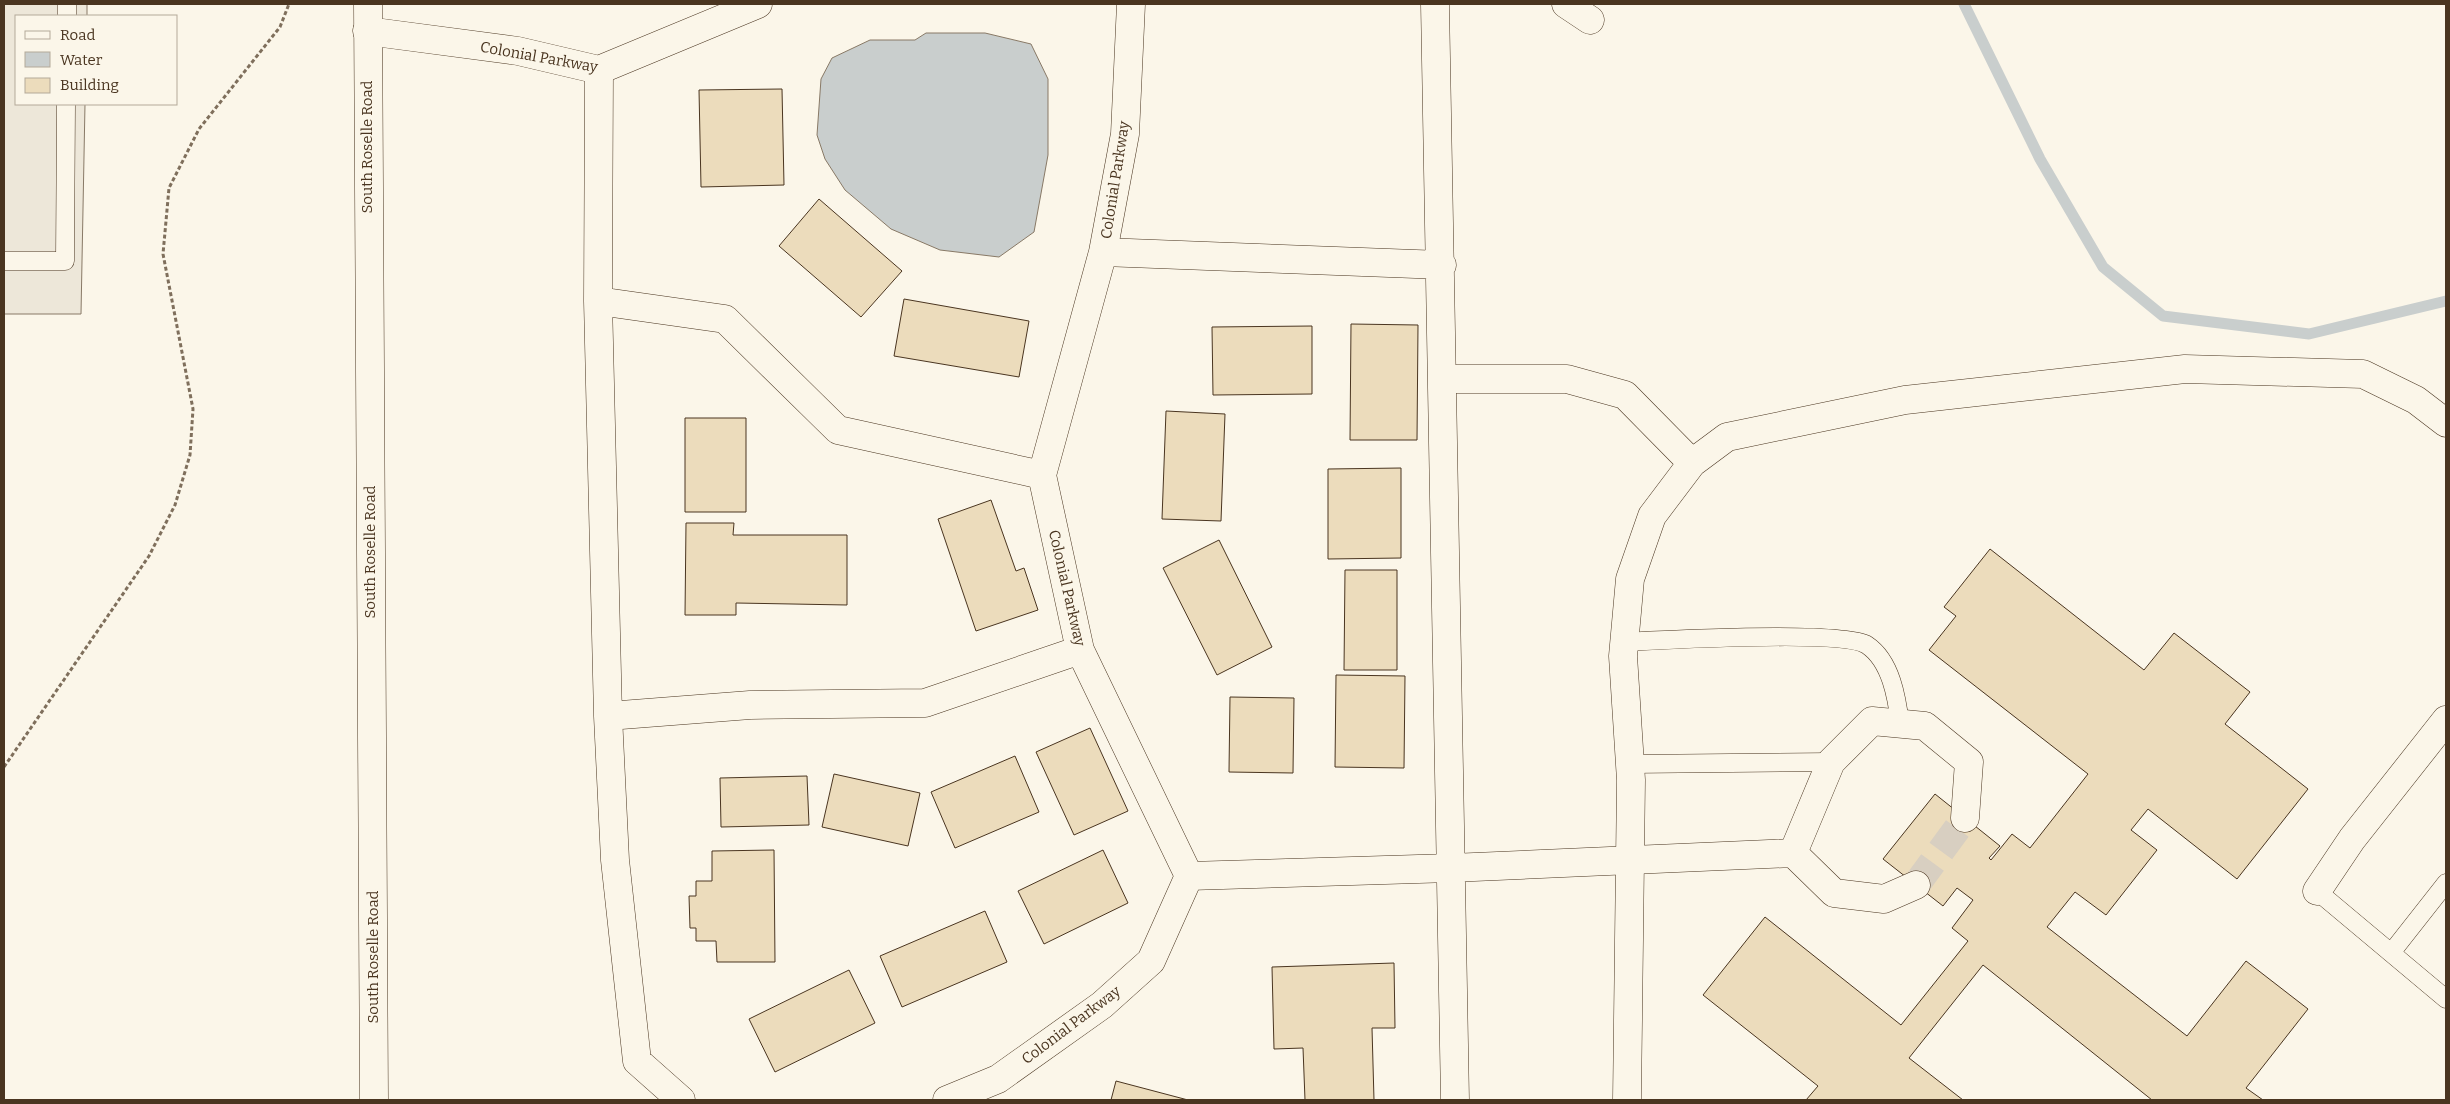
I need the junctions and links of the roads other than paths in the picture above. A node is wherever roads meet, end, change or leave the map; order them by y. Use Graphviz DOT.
graph roads {
  1 [pos="368,4"];
  2 [pos="758,4"];
  3 [pos="1131,4"];
  4 [pos="1436,4"];
  5 [pos="1566,4"];
  6 [pos="1590,20"];
  7 [pos="367,31"];
  8 [pos="599,70"];
  9 [pos="66,105"];
  10 [pos="1103,252"];
  11 [pos="4,261"];
  12 [pos="1442,265"];
  13 [pos="598,301"];
  14 [pos="1444,379"];
  15 [pos="2446,423"];
  16 [pos="1692,463"];
  17 [pos="1042,476"];
  18 [pos="1624,642"];
  19 [pos="1080,650"];
  20 [pos="608,716"];
  21 [pos="2446,720"];
  22 [pos="1900,724"];
  23 [pos="1831,762"];
  24 [pos="1630,764"];
  25 [pos="1965,818"];
  26 [pos="1793,853"];
  27 [pos="1629,860"];
  28 [pos="1451,868"];
  29 [pos="1190,876"];
  30 [pos="2446,883"];
  31 [pos="1916,885"];
  32 [pos="2317,891"];
  33 [pos="2391,953"];
  34 [pos="2446,999"];
  35 [pos="374,1100"];
  36 [pos="680,1100"];
  37 [pos="946,1100"];
  38 [pos="1456,1100"];
  39 [pos="1627,1100"];
  1 -- 7 [label="street, South Roselle Road"];
  2 -- 8 [label="street, Colonial Parkway"];
  3 -- 10 [label="street, Colonial Parkway"];
  4 -- 12 [label="street"];
  5 -- 6 [label="street"];
  7 -- 8 [label="street, Colonial Parkway"];
  7 -- 35 [label="street, South Roselle Road"];
  8 -- 13 [label="street"];
  9 -- 11 [label="lane"];
  10 -- 12 [label="street"];
  10 -- 17 [label="street, Colonial Parkway"];
  12 -- 14 [label="street"];
  13 -- 17 [label="street"];
  13 -- 20 [label="street"];
  14 -- 16 [label="street"];
  14 -- 28 [label="street"];
  15 -- 16 [label="street"];
  16 -- 18 [label="street"];
  17 -- 19 [label="street, Colonial Parkway"];
  18 -- 22 [label="lane"];
  18 -- 24 [label="street"];
  19 -- 20 [label="street"];
  19 -- 29 [label="street, Colonial Parkway"];
  20 -- 36 [label="street"];
  21 -- 32 [label="street"];
  22 -- 23 [label="street"];
  22 -- 25 [label="street"];
  23 -- 24 [label="lane"];
  23 -- 26 [label="street"];
  24 -- 27 [label="street"];
  26 -- 27 [label="street"];
  26 -- 31 [label="street"];
  27 -- 28 [label="street"];
  27 -- 39 [label="street"];
  28 -- 29 [label="street"];
  28 -- 38 [label="street"];
  29 -- 37 [label="street, Colonial Parkway"];
  30 -- 33 [label="lane"];
  32 -- 33 [label="lane"];
  33 -- 34 [label="lane"];
}
